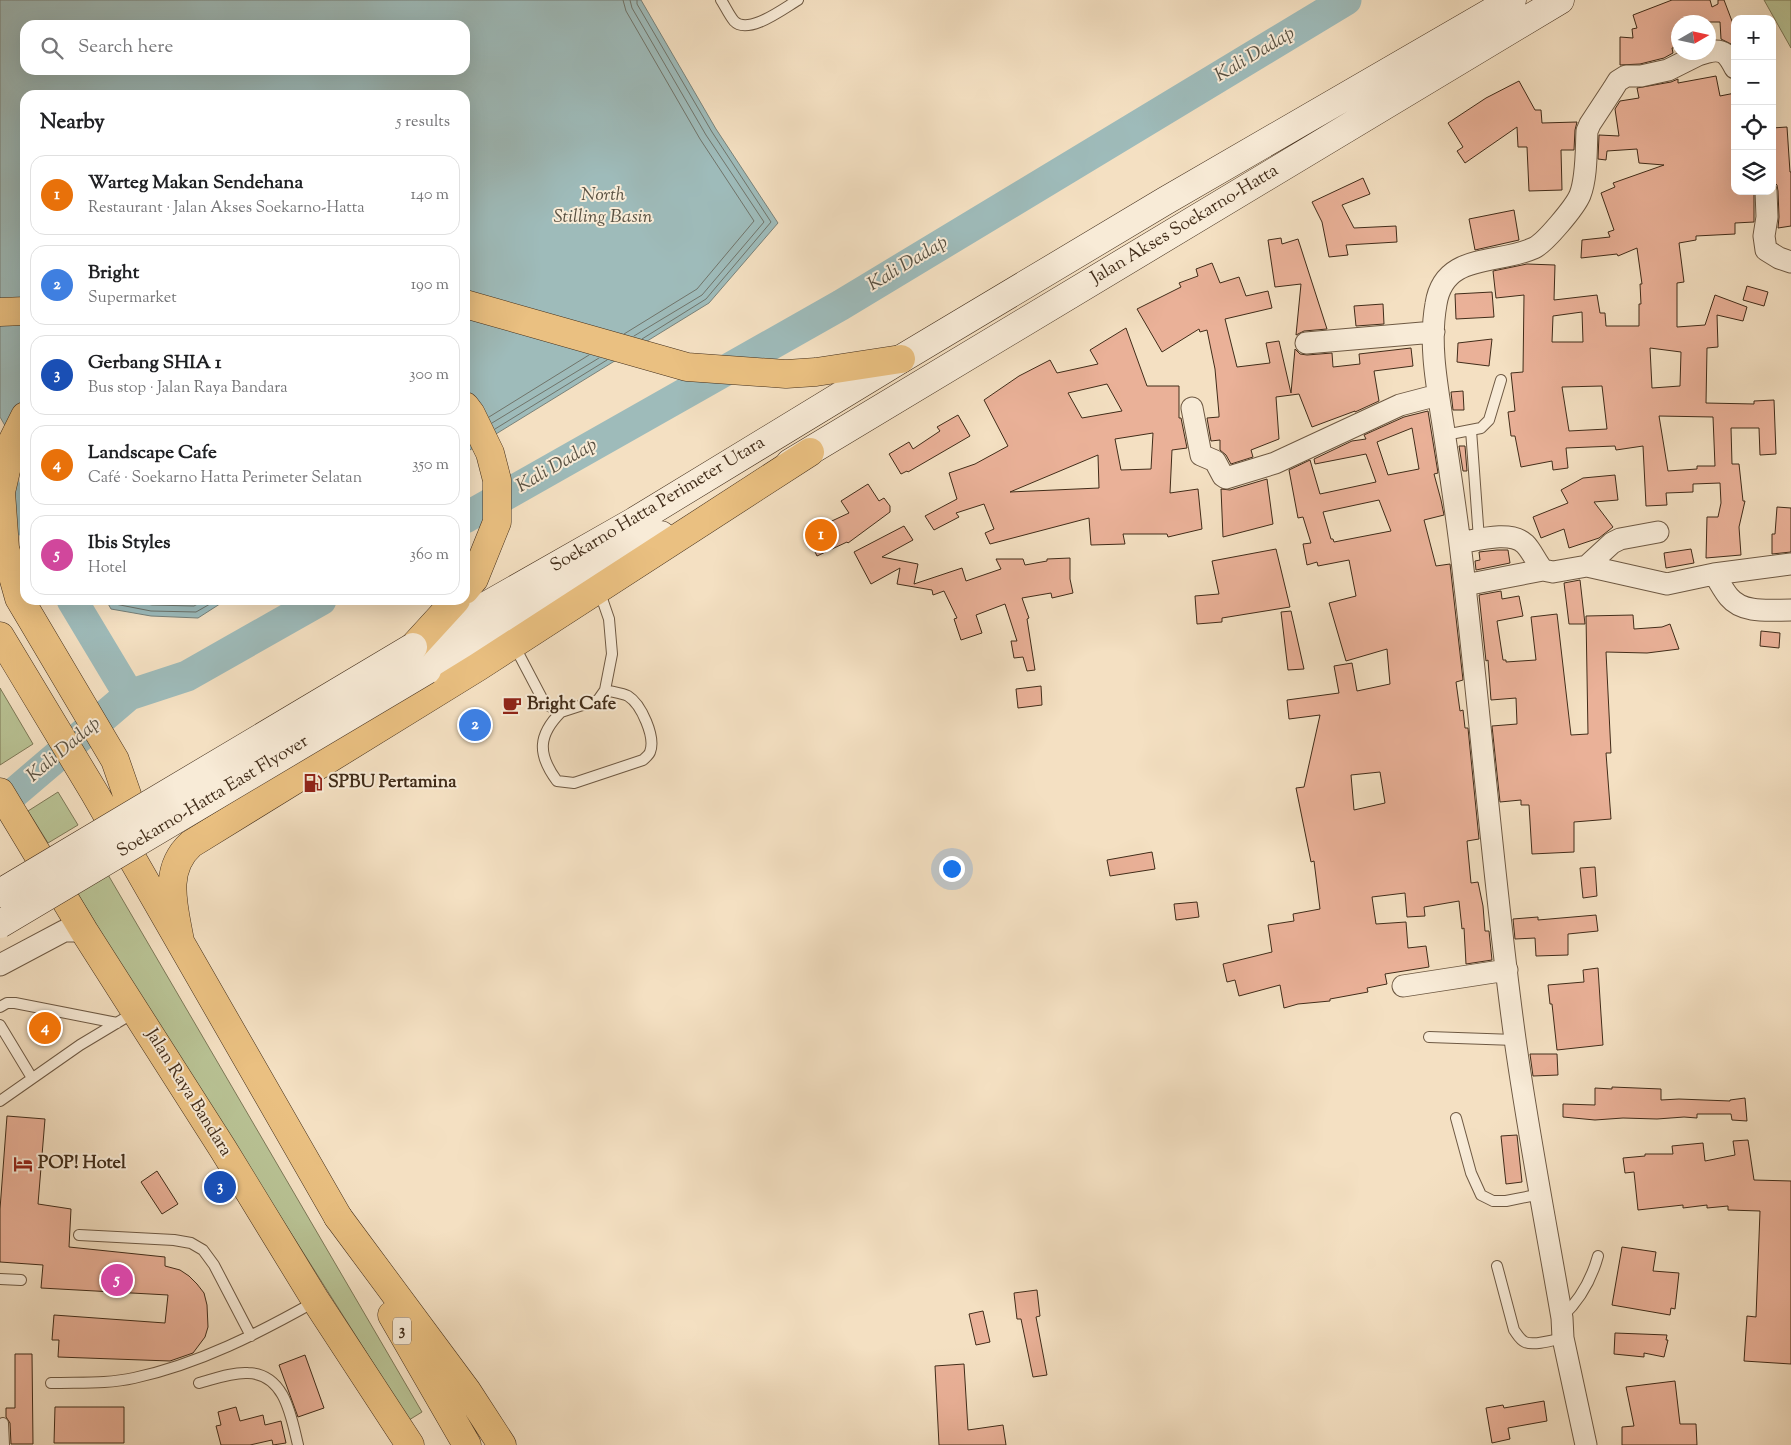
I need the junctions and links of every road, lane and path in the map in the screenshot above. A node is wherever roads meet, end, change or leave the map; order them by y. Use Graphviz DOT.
graph roads {
  1 [pos="722,0"];
  2 [pos="798,0"];
  3 [pos="1512,0"];
  4 [pos="1560,0"];
  5 [pos="1716,50"];
  6 [pos="1688,60"];
  7 [pos="1731,61"];
  8 [pos="1766,195"];
  9 [pos="1791,262"];
  10 [pos="470,305"];
  11 [pos="20,311"];
  12 [pos="0,312"];
  13 [pos="1434,332"];
  14 [pos="1306,342"];
  15 [pos="901,359"];
  16 [pos="1501,380"];
  17 [pos="1438,395"];
  18 [pos="1192,408"];
  19 [pos="470,413"];
  20 [pos="20,426"];
  21 [pos="1470,430"];
  22 [pos="1445,435"];
  23 [pos="810,452"];
  24 [pos="1658,532"];
  25 [pos="1469,541"];
  26 [pos="1791,564"];
  27 [pos="1587,566"];
  28 [pos="1543,570"];
  29 [pos="1714,574"];
  30 [pos="470,584"];
  31 [pos="1465,585"];
  32 [pos="598,589"];
  33 [pos="20,600"];
  34 [pos="23,605"];
  35 [pos="453,605"];
  36 [pos="1791,610"];
  37 [pos="0,636"];
  38 [pos="513,644"];
  39 [pos="420,659"];
  40 [pos="605,690"];
  41 [pos="561,712"];
  42 [pos="0,792"];
  43 [pos="0,893"];
  44 [pos="154,897"];
  45 [pos="0,924"];
  46 [pos="84,931"];
  47 [pos="180,941"];
  48 [pos="0,965"];
  49 [pos="1507,970"];
  50 [pos="1403,986"];
  51 [pos="0,1007"];
  52 [pos="127,1017"];
  53 [pos="0,1025"];
  54 [pos="1429,1037"];
  55 [pos="1515,1040"];
  56 [pos="32,1078"];
  57 [pos="0,1101"];
  58 [pos="1456,1118"];
  59 [pos="1540,1194"];
  60 [pos="338,1217"];
  61 [pos="78,1235"];
  62 [pos="1598,1256"];
  63 [pos="1497,1266"];
  64 [pos="0,1279"];
  65 [pos="21,1280"];
  66 [pos="316,1301"];
  67 [pos="1562,1328"];
  68 [pos="251,1336"];
  69 [pos="199,1383"];
  70 [pos="51,1384"];
  71 [pos="3,1423"];
  72 [pos="4,1445"];
  73 [pos="298,1445"];
  74 [pos="410,1445"];
  75 [pos="467,1445"];
  76 [pos="502,1445"];
  77 [pos="1586,1445"];
  1 -- 2 [label="lane"];
  3 -- 15 [label="main road, Jalan Akses Soekarno-Hatta"];
  4 -- 23 [label="main road, Jalan Akses Soekarno-Hatta"];
  5 -- 7 [label="street"];
  6 -- 13 [label="street"];
  8 -- 9 [label="street"];
  10 -- 15 [label="main road"];
  11 -- 12 [label="main road"];
  13 -- 14 [label="street"];
  13 -- 17 [label="street"];
  15 -- 39 [label="main road, Soekarno Hatta Perimeter Utara"];
  16 -- 21 [label="lane"];
  17 -- 18 [label="street"];
  17 -- 22 [label="street"];
  19 -- 30 [label="main road"];
  20 -- 33 [label="main road"];
  21 -- 22 [label="lane"];
  21 -- 25 [label="lane"];
  22 -- 25 [label="street"];
  23 -- 32 [label="main road"];
  23 -- 39 [label="main road, Jalan Akses Soekarno-Hatta"];
  24 -- 27 [label="street"];
  25 -- 28 [label="street"];
  25 -- 31 [label="street"];
  26 -- 29 [label="street"];
  27 -- 28 [label="street"];
  27 -- 29 [label="street"];
  28 -- 31 [label="street"];
  29 -- 36 [label="street"];
  31 -- 49 [label="street"];
  32 -- 38 [label="main road"];
  32 -- 40 [label="lane"];
  34 -- 44 [label="main road"];
  35 -- 39 [label="main road"];
  37 -- 44 [label="main road"];
  38 -- 41 [label="lane"];
  38 -- 47 [label="main road"];
  39 -- 43 [label="main road, Soekarno-Hatta East Flyover, bridge"];
  39 -- 45 [label="main road, Soekarno-Hatta East Flyover, bridge"];
  40 -- 41 [label="lane"];
  40 -- 41 [label="lane"];
  42 -- 46 [label="main road, Jalan Raya Bandara"];
  44 -- 47 [label="main road"];
  46 -- 48 [label="street"];
  46 -- 52 [label="main road, Jalan Raya Bandara"];
  47 -- 60 [label="main road"];
  49 -- 50 [label="street"];
  49 -- 55 [label="street"];
  51 -- 52 [label="lane"];
  52 -- 56 [label="lane"];
  52 -- 66 [label="main road, Jalan Raya Bandara"];
  53 -- 56 [label="lane"];
  54 -- 55 [label="lane"];
  55 -- 59 [label="street"];
  56 -- 57 [label="lane"];
  58 -- 59 [label="lane"];
  59 -- 67 [label="street"];
  60 -- 75 [label="main road, 3"];
  60 -- 76 [label="main road"];
  61 -- 68 [label="lane"];
  62 -- 67 [label="lane"];
  63 -- 67 [label="lane"];
  64 -- 65 [label="lane"];
  66 -- 68 [label="lane"];
  66 -- 74 [label="main road, Jalan Raya Bandara"];
  67 -- 77 [label="street"];
  68 -- 70 [label="lane"];
  69 -- 73 [label="lane"];
  71 -- 72 [label="lane"];
}
